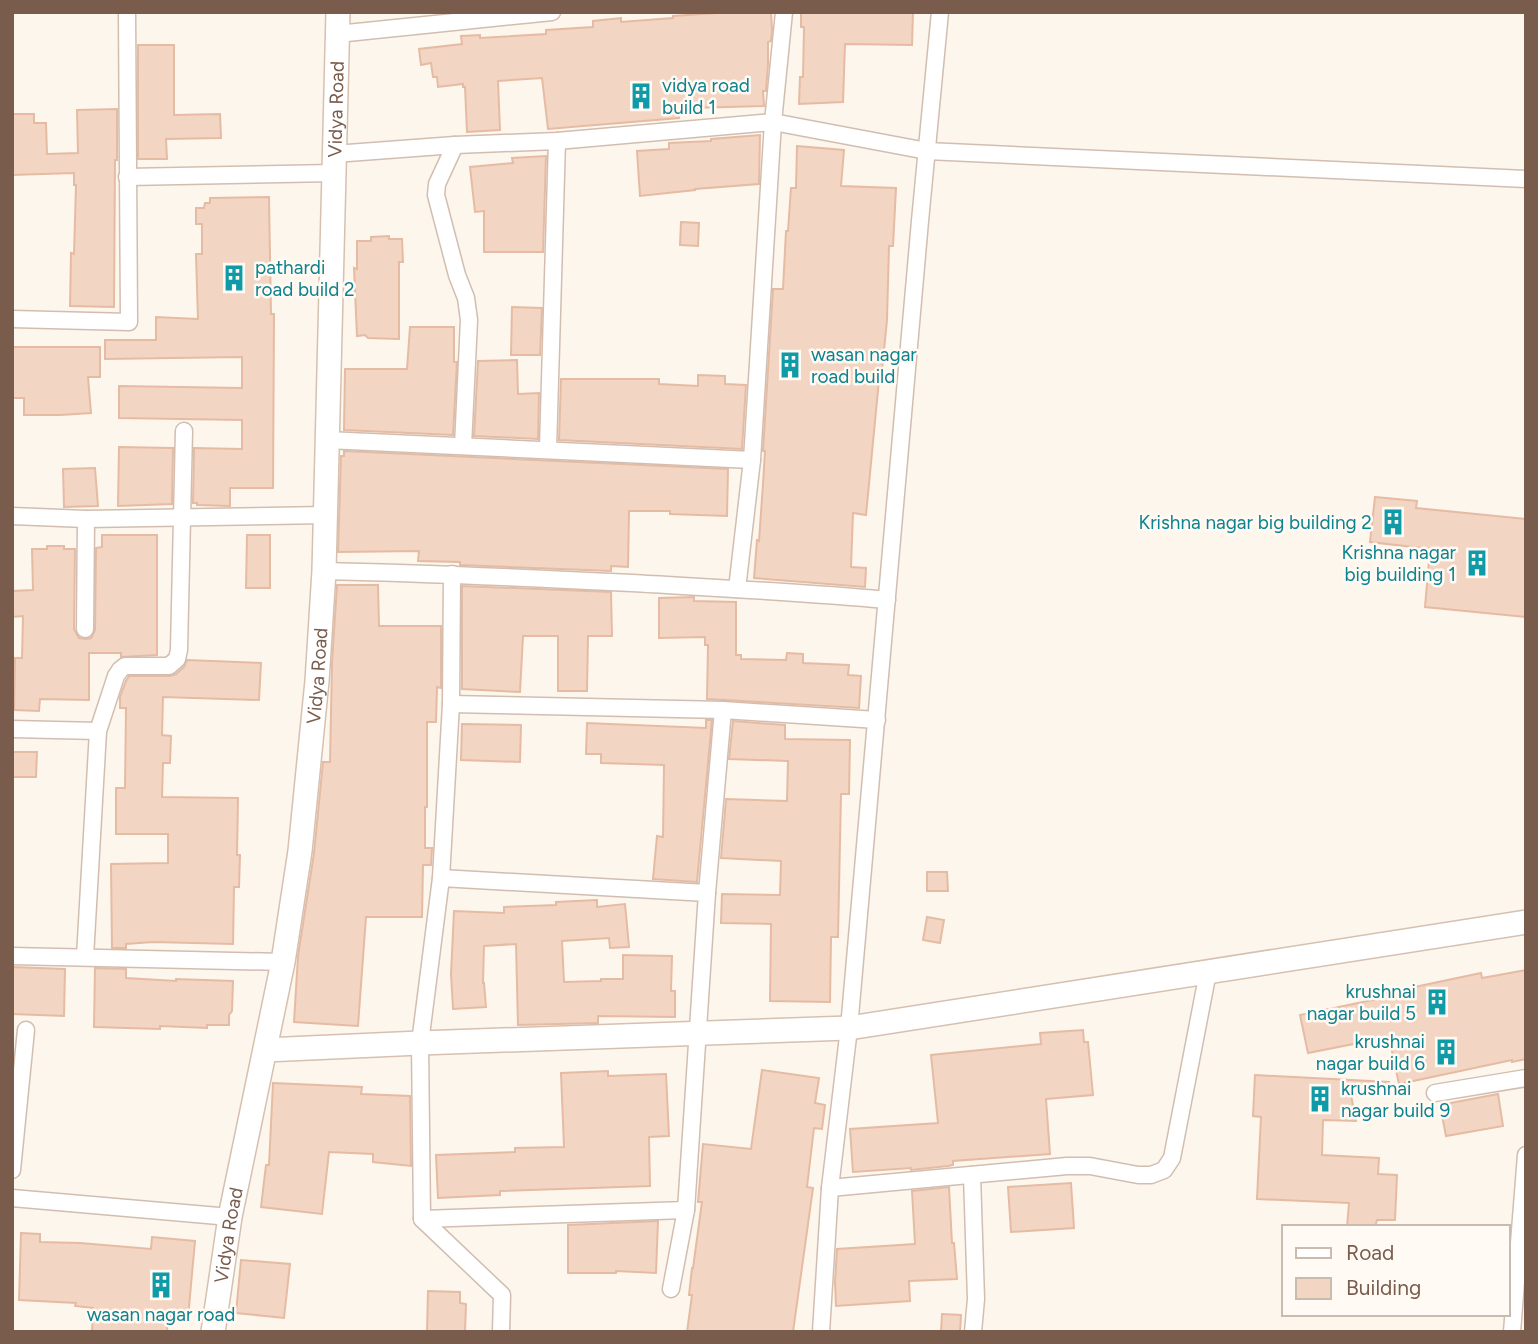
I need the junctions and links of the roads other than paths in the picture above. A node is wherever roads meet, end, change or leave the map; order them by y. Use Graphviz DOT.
graph roads {
  1 [pos="127,12"];
  2 [pos="552,12"];
  3 [pos="784,12"];
  4 [pos="940,12"];
  5 [pos="494,15"];
  6 [pos="337,23"];
  7 [pos="773,122"];
  8 [pos="557,141"];
  9 [pos="455,145"];
  10 [pos="928,151"];
  11 [pos="334,163"];
  12 [pos="127,177"];
  13 [pos="1526,179"];
  14 [pos="12,319"];
  15 [pos="184,431"];
  16 [pos="327,440"];
  17 [pos="463,446"];
  18 [pos="548,449"];
  19 [pos="752,460"];
  20 [pos="325,515"];
  21 [pos="12,516"];
  22 [pos="182,517"];
  23 [pos="86,519"];
  24 [pos="324,571"];
  25 [pos="453,574"];
  26 [pos="737,589"];
  27 [pos="887,600"];
  28 [pos="85,629"];
  29 [pos="451,704"];
  30 [pos="723,710"];
  31 [pos="877,720"];
  32 [pos="12,729"];
  33 [pos="98,731"];
  34 [pos="441,878"];
  35 [pos="707,893"];
  36 [pos="1526,922"];
  37 [pos="12,956"];
  38 [pos="85,957"];
  39 [pos="283,962"];
  40 [pos="1208,972"];
  41 [pos="849,1028"];
  42 [pos="26,1030"];
  43 [pos="697,1033"];
  44 [pos="420,1043"];
  45 [pos="265,1050"];
  46 [pos="1526,1078"];
  47 [pos="1435,1093"];
  48 [pos="1526,1155"];
  49 [pos="12,1170"];
  50 [pos="972,1175"];
  51 [pos="830,1188"];
  52 [pos="12,1198"];
  53 [pos="686,1210"];
  54 [pos="230,1217"];
  55 [pos="1523,1217"];
  56 [pos="422,1219"];
  57 [pos="671,1289"];
  58 [pos="213,1332"];
  59 [pos="501,1332"];
  60 [pos="821,1332"];
  61 [pos="974,1332"];
  62 [pos="1512,1332"];
  1 -- 12 [label="street"];
  2 -- 5 [label="street"];
  3 -- 7 [label="street"];
  4 -- 10 [label="street"];
  5 -- 6 [label="street"];
  6 -- 11 [label="street, Vidya Road"];
  7 -- 8 [label="street"];
  7 -- 10 [label="street"];
  7 -- 19 [label="street"];
  8 -- 9 [label="street"];
  8 -- 18 [label="street"];
  9 -- 11 [label="street"];
  9 -- 17 [label="street"];
  10 -- 13 [label="street"];
  10 -- 27 [label="street"];
  11 -- 12 [label="street"];
  11 -- 16 [label="street, Vidya Road"];
  12 -- 14 [label="street"];
  15 -- 22 [label="street"];
  16 -- 17 [label="street"];
  16 -- 20 [label="street, Vidya Road"];
  17 -- 18 [label="street"];
  18 -- 19 [label="street"];
  19 -- 26 [label="street"];
  20 -- 22 [label="street"];
  20 -- 24 [label="street, Vidya Road"];
  21 -- 23 [label="street"];
  22 -- 23 [label="street"];
  22 -- 33 [label="street"];
  23 -- 28 [label="street"];
  24 -- 25 [label="street"];
  24 -- 39 [label="street, Vidya Road"];
  25 -- 26 [label="street"];
  25 -- 29 [label="street"];
  26 -- 27 [label="street"];
  27 -- 31 [label="street"];
  29 -- 30 [label="street"];
  29 -- 34 [label="street"];
  30 -- 31 [label="street"];
  30 -- 35 [label="street"];
  31 -- 41 [label="street"];
  32 -- 33 [label="street"];
  33 -- 38 [label="street"];
  34 -- 35 [label="street"];
  34 -- 44 [label="street"];
  35 -- 43 [label="street"];
  36 -- 40 [label="street"];
  37 -- 38 [label="street"];
  38 -- 39 [label="street"];
  39 -- 45 [label="street, Vidya Road"];
  40 -- 41 [label="street"];
  40 -- 50 [label="street"];
  41 -- 43 [label="street"];
  41 -- 51 [label="street"];
  42 -- 49 [label="street"];
  43 -- 44 [label="street"];
  43 -- 53 [label="street"];
  44 -- 45 [label="street"];
  44 -- 56 [label="street"];
  45 -- 54 [label="street, Vidya Road"];
  46 -- 47 [label="street"];
  48 -- 55 [label="street"];
  50 -- 51 [label="street"];
  50 -- 61 [label="street"];
  51 -- 60 [label="street"];
  52 -- 54 [label="street"];
  53 -- 56 [label="street"];
  53 -- 57 [label="street"];
  54 -- 58 [label="street, Vidya Road"];
  55 -- 62 [label="street"];
  56 -- 59 [label="street"];
}
